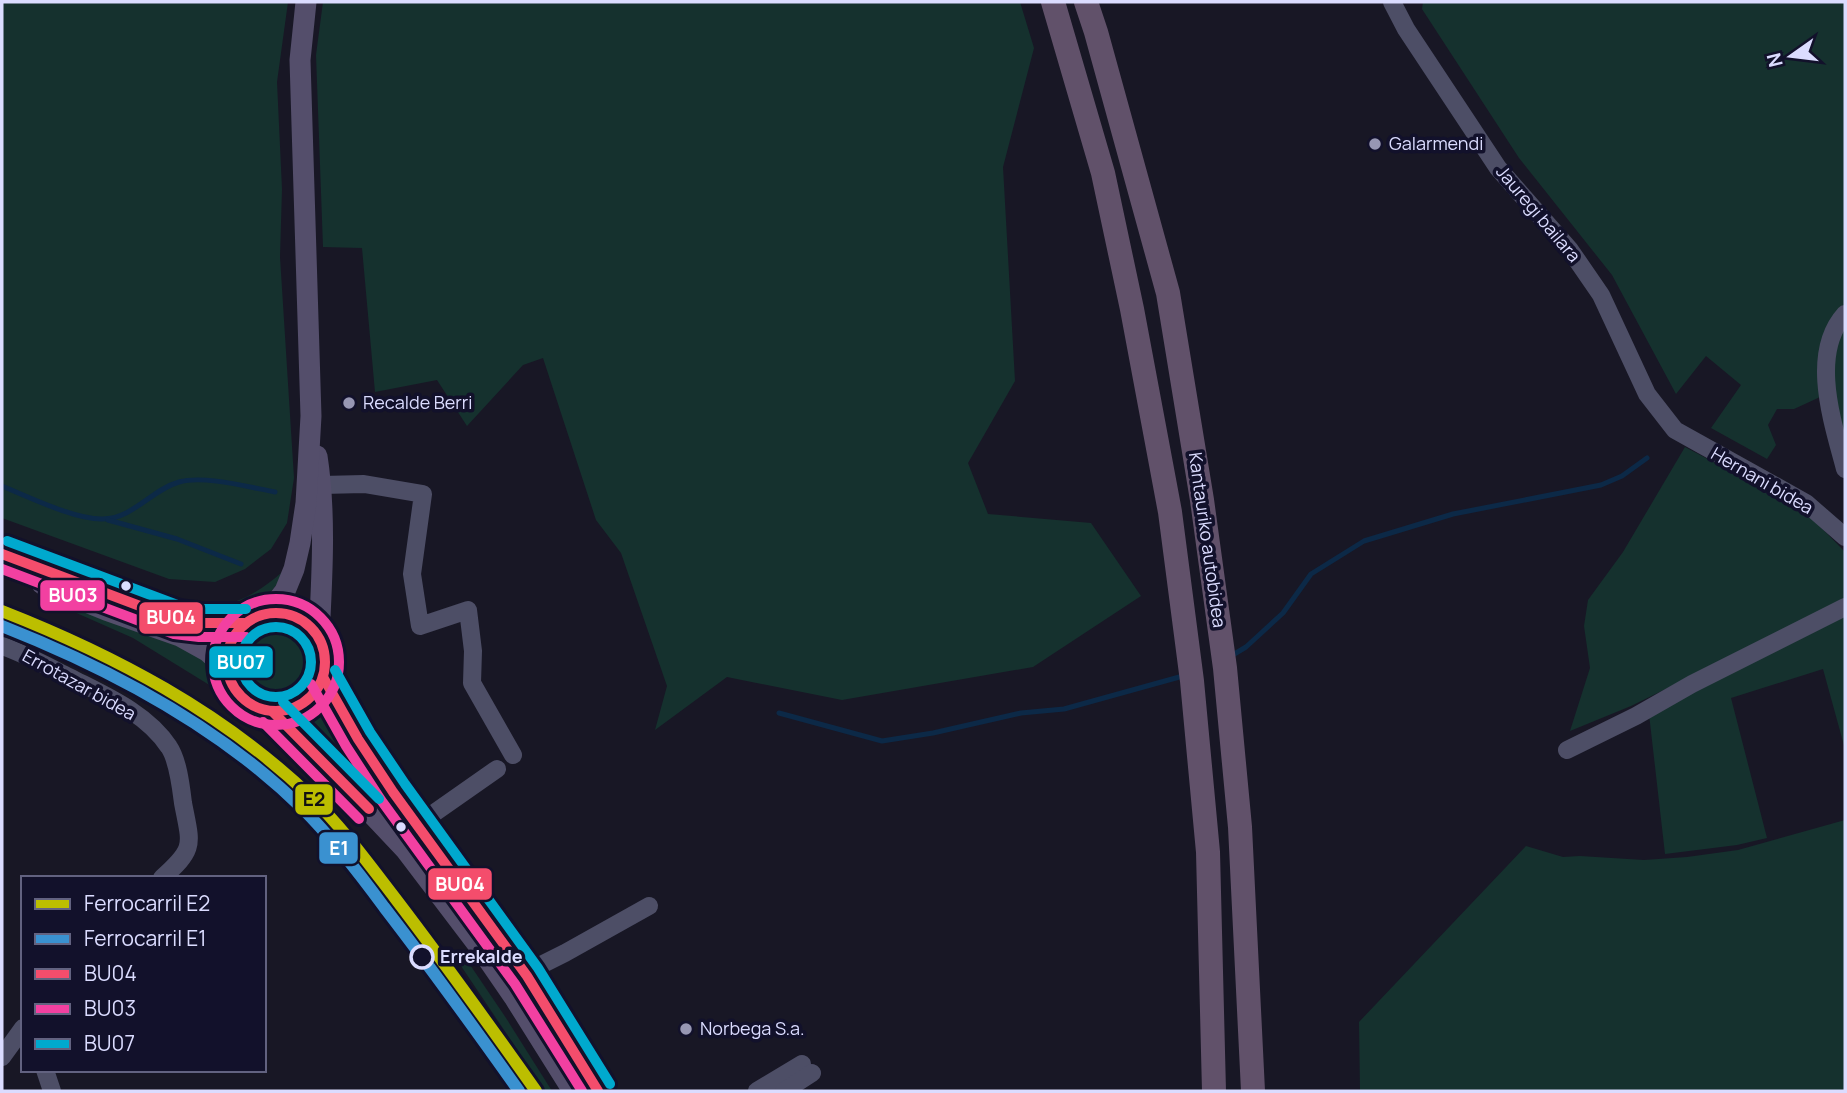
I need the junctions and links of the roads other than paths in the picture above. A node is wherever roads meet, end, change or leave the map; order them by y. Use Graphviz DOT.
graph roads {
  1 [pos="306,2"];
  2 [pos="1053,2"];
  3 [pos="1086,2"];
  4 [pos="1398,5"];
  5 [pos="1845,314"];
  6 [pos="311,416"];
  7 [pos="1675,430"];
  8 [pos="1845,469"];
  9 [pos="322,485"];
  10 [pos="1845,535"];
  11 [pos="2,554"];
  12 [pos="2,567"];
  13 [pos="1845,607"];
  14 [pos="268,614"];
  15 [pos="246,623"];
  16 [pos="319,637"];
  17 [pos="2,646"];
  18 [pos="227,669"];
  19 [pos="323,677"];
  20 [pos="273,712"];
  21 [pos="1567,750"];
  22 [pos="513,755"];
  23 [pos="497,769"];
  24 [pos="417,825"];
  25 [pos="164,876"];
  26 [pos="649,906"];
  27 [pos="527,976"];
  28 [pos="21,1031"];
  29 [pos="2,1057"];
  30 [pos="46,1072"];
  31 [pos="52,1091"];
  32 [pos="573,1091"];
  33 [pos="598,1091"];
  34 [pos="757,1091"];
  35 [pos="784,1091"];
  36 [pos="1214,1091"];
  37 [pos="1253,1091"];
  1 -- 6 [label="main road"];
  2 -- 36 [label="highway, Kantauriko autobidea"];
  3 -- 37 [label="highway, Kantauriko autobidea"];
  4 -- 7 [label="street, Jauregi bailara"];
  5 -- 8 [label="street"];
  6 -- 9 [label="main road"];
  6 -- 14 [label="main road"];
  7 -- 10 [label="street, Hernani bidea"];
  9 -- 16 [label="main road"];
  9 -- 22 [label="street"];
  11 -- 15 [label="main road"];
  12 -- 18 [label="main road"];
  13 -- 21 [label="street"];
  14 -- 15 [label="main road"];
  14 -- 16 [label="main road"];
  15 -- 18 [label="main road"];
  16 -- 19 [label="main road"];
  17 -- 25 [label="street, Errotazar bidea"];
  18 -- 20 [label="main road"];
  19 -- 20 [label="main road"];
  19 -- 24 [label="main road"];
  20 -- 32 [label="main road"];
  23 -- 24 [label="street"];
  24 -- 27 [label="main road"];
  26 -- 27 [label="street"];
  27 -- 33 [label="main road"];
  28 -- 29 [label="street"];
  30 -- 31 [label="street"];
  34 -- 35 [label="street"];
}
